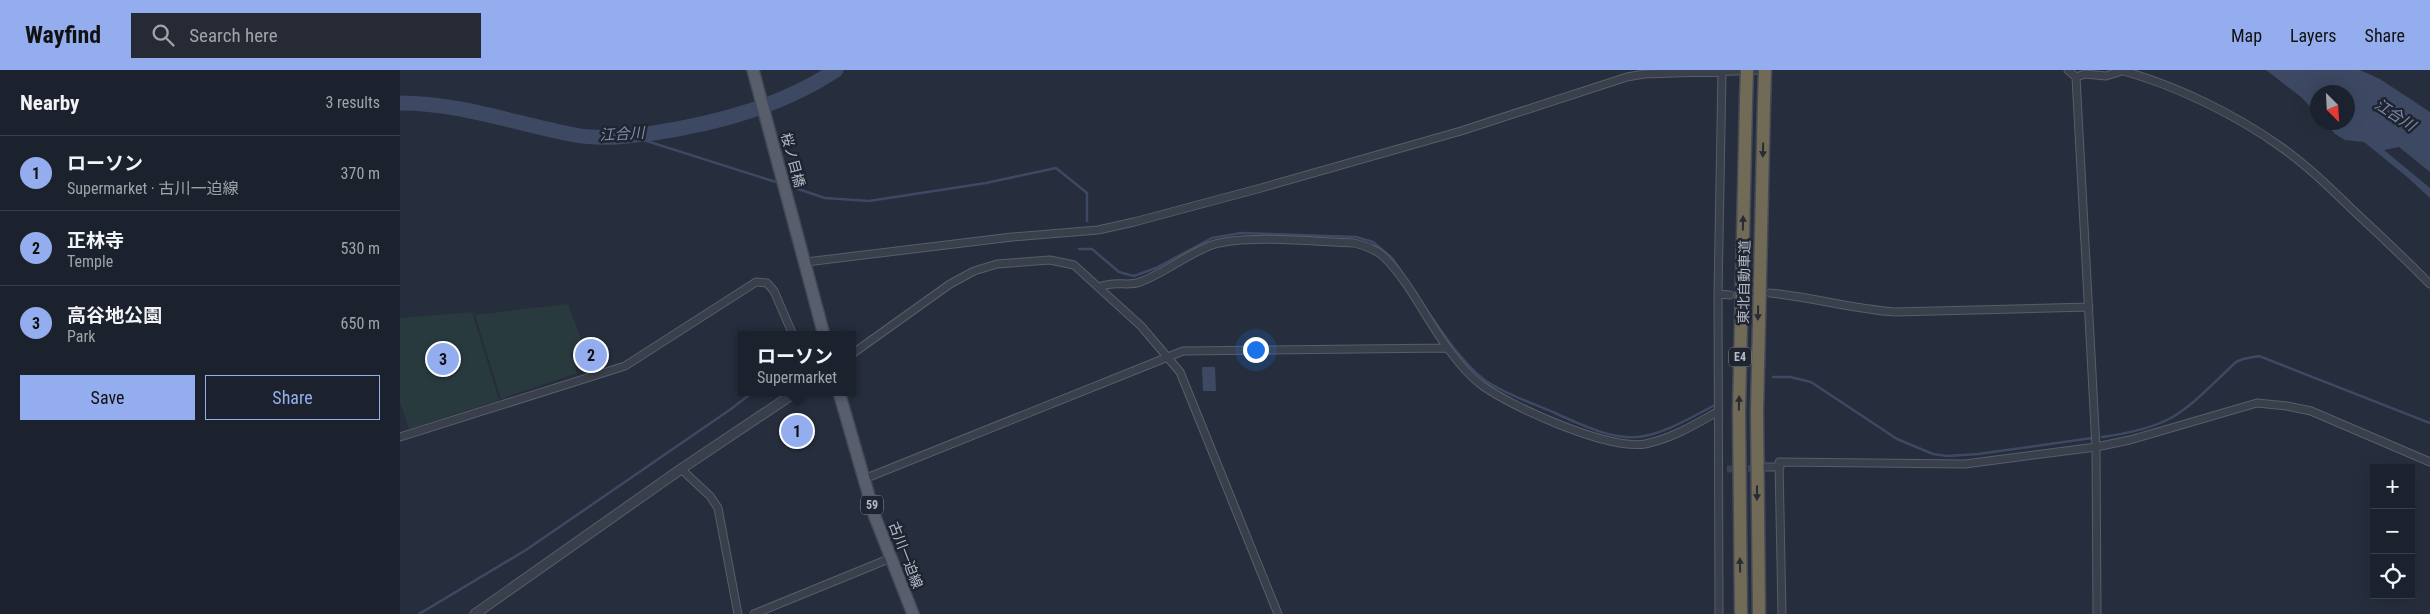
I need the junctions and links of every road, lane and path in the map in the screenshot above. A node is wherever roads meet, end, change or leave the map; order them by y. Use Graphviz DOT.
graph roads {
  1 [pos="753,70"];
  2 [pos="1747,70"];
  3 [pos="1766,70"];
  4 [pos="2068,70"];
  5 [pos="2121,70"];
  6 [pos="1722,72"];
  7 [pos="2076,77"];
  8 [pos="805,260"];
  9 [pos="2430,284"];
  10 [pos="1099,287"];
  11 [pos="1770,293"];
  12 [pos="1718,294"];
  13 [pos="1730,295"];
  14 [pos="2089,307"];
  15 [pos="791,331"];
  16 [pos="823,331"];
  17 [pos="1447,348"];
  18 [pos="856,351"];
  19 [pos="1168,356"];
  20 [pos="790,396"];
  21 [pos="840,396"];
  22 [pos="1718,412"];
  23 [pos="400,437"];
  24 [pos="2096,446"];
  25 [pos="2430,462"];
  26 [pos="1766,467"];
  27 [pos="1780,467"];
  28 [pos="680,469"];
  29 [pos="1718,469"];
  30 [pos="1727,469"];
  31 [pos="864,479"];
  32 [pos="891,558"];
  33 [pos="475,614"];
  34 [pos="738,614"];
  35 [pos="754,614"];
  36 [pos="913,614"];
  37 [pos="1278,614"];
  38 [pos="1719,614"];
  39 [pos="1741,614"];
  40 [pos="1759,614"];
  41 [pos="1782,614"];
  42 [pos="2097,614"];
  1 -- 8 [label="main road, 桜ノ目橋"];
  39 -- 2 [label="highway, 東北自動車道 / E4, one-way, bridge"];
  3 -- 6 [label="street"];
  3 -- 40 [label="highway, 東北自動車道 / E4, one-way, bridge"];
  4 -- 7 [label="street"];
  5 -- 7 [label="street"];
  5 -- 9 [label="street"];
  6 -- 8 [label="street"];
  6 -- 12 [label="street"];
  7 -- 14 [label="street"];
  8 -- 16 [label="main road"];
  10 -- 17 [label="street"];
  10 -- 18 [label="street"];
  10 -- 19 [label="street"];
  11 -- 14 [label="street"];
  12 -- 13 [label="street"];
  12 -- 22 [label="street"];
  14 -- 24 [label="street"];
  15 -- 23 [label="street"];
  17 -- 19 [label="street"];
  17 -- 22 [label="street"];
  19 -- 31 [label="street"];
  19 -- 37 [label="street"];
  20 -- 28 [label="street"];
  21 -- 31 [label="main road, 古川一迫線 / 59"];
  22 -- 29 [label="street"];
  24 -- 25 [label="street"];
  24 -- 27 [label="street"];
  24 -- 42 [label="street"];
  26 -- 27 [label="street"];
  27 -- 41 [label="street"];
  28 -- 33 [label="street"];
  28 -- 34 [label="street"];
  29 -- 30 [label="street"];
  29 -- 38 [label="street"];
  31 -- 32 [label="main road, 古川一迫線 / 59"];
  32 -- 35 [label="street"];
  32 -- 36 [label="main road, 古川一迫線 / 59"];
}
